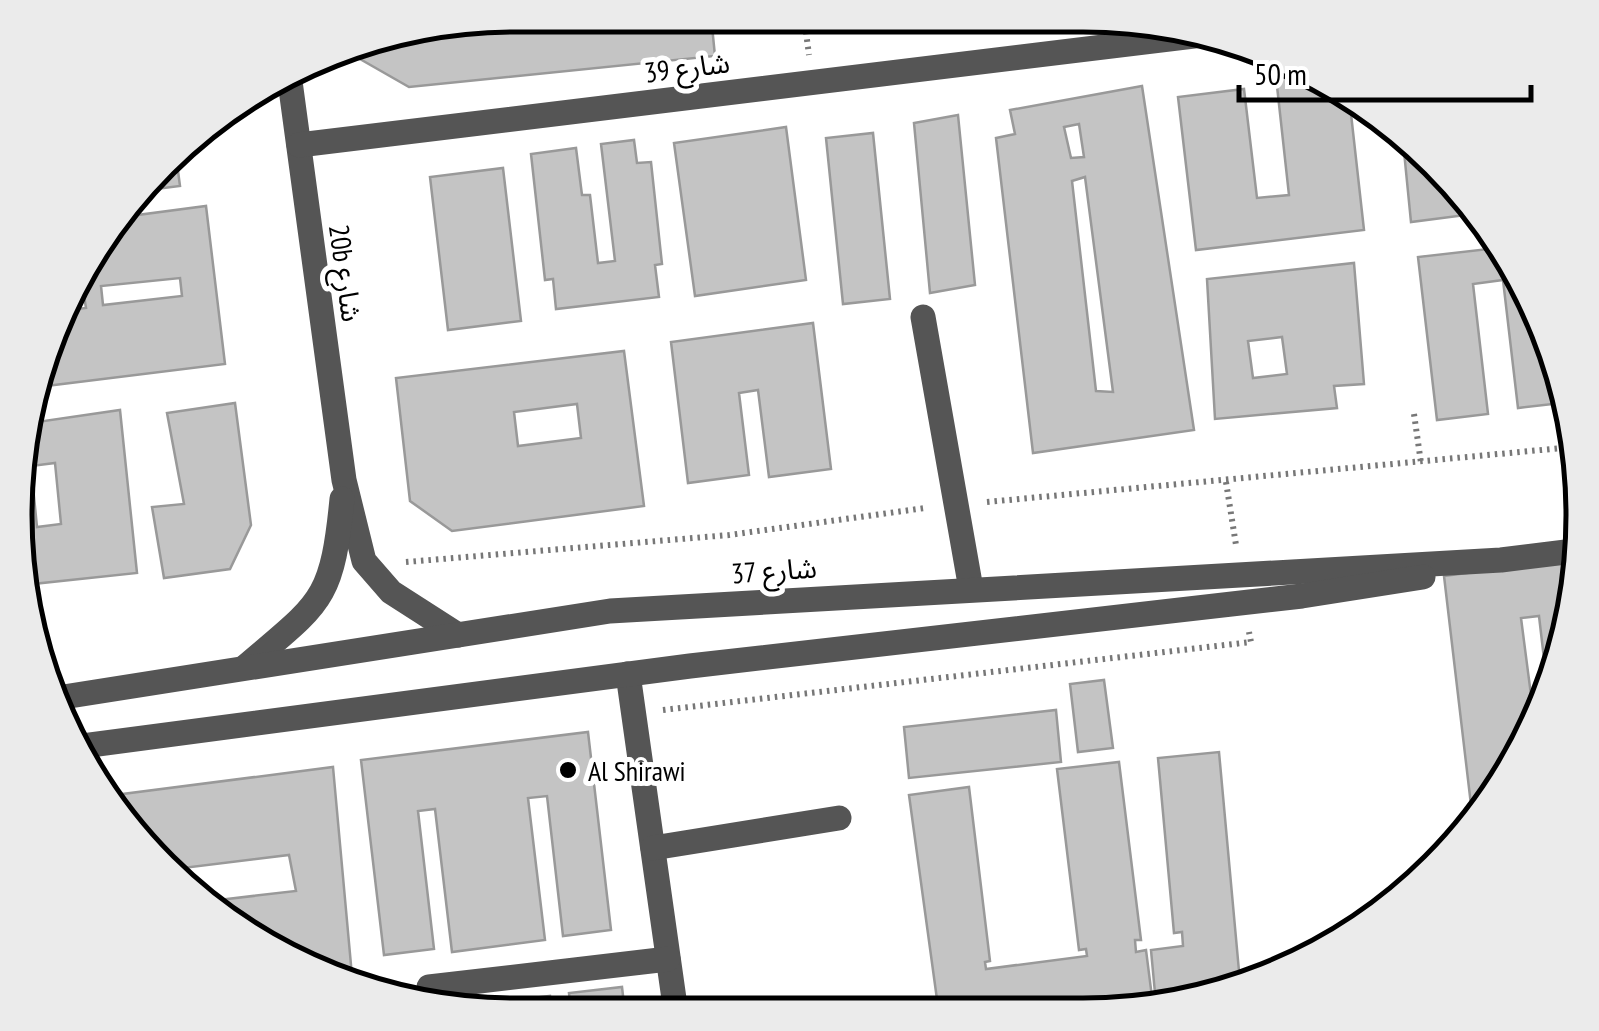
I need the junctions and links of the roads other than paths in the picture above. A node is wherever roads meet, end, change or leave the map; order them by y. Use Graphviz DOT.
graph roads {
  1 [pos="1163,40"];
  2 [pos="291,88"];
  3 [pos="298,144"];
  4 [pos="923,317"];
  5 [pos="344,480"];
  6 [pos="1564,553"];
  7 [pos="1501,560"];
  8 [pos="971,589"];
  9 [pos="458,635"];
  10 [pos="243,669"];
  11 [pos="628,674"];
  12 [pos="68,696"];
  13 [pos="91,745"];
  14 [pos="840,818"];
  15 [pos="652,848"];
  16 [pos="668,959"];
  17 [pos="428,987"];
  18 [pos="674,998"];
  1 -- 3 [label="street, شارع 39"];
  2 -- 3 [label="street, 20b شارع"];
  3 -- 5 [label="street, 20b شارع"];
  4 -- 8 [label="street"];
  5 -- 9 [label="street, 20b شارع"];
  5 -- 10 [label="street, 20b شارع"];
  6 -- 7 [label="street, شارع 37"];
  7 -- 8 [label="street, شارع 37"];
  7 -- 11 [label="street, شارع 37"];
  8 -- 9 [label="street, شارع 37"];
  9 -- 10 [label="street, شارع 37"];
  10 -- 12 [label="street, شارع 37"];
  11 -- 13 [label="street, شارع 37"];
  11 -- 15 [label="street"];
  14 -- 15 [label="street"];
  15 -- 16 [label="street"];
  16 -- 17 [label="street"];
  16 -- 18 [label="street"];
}
